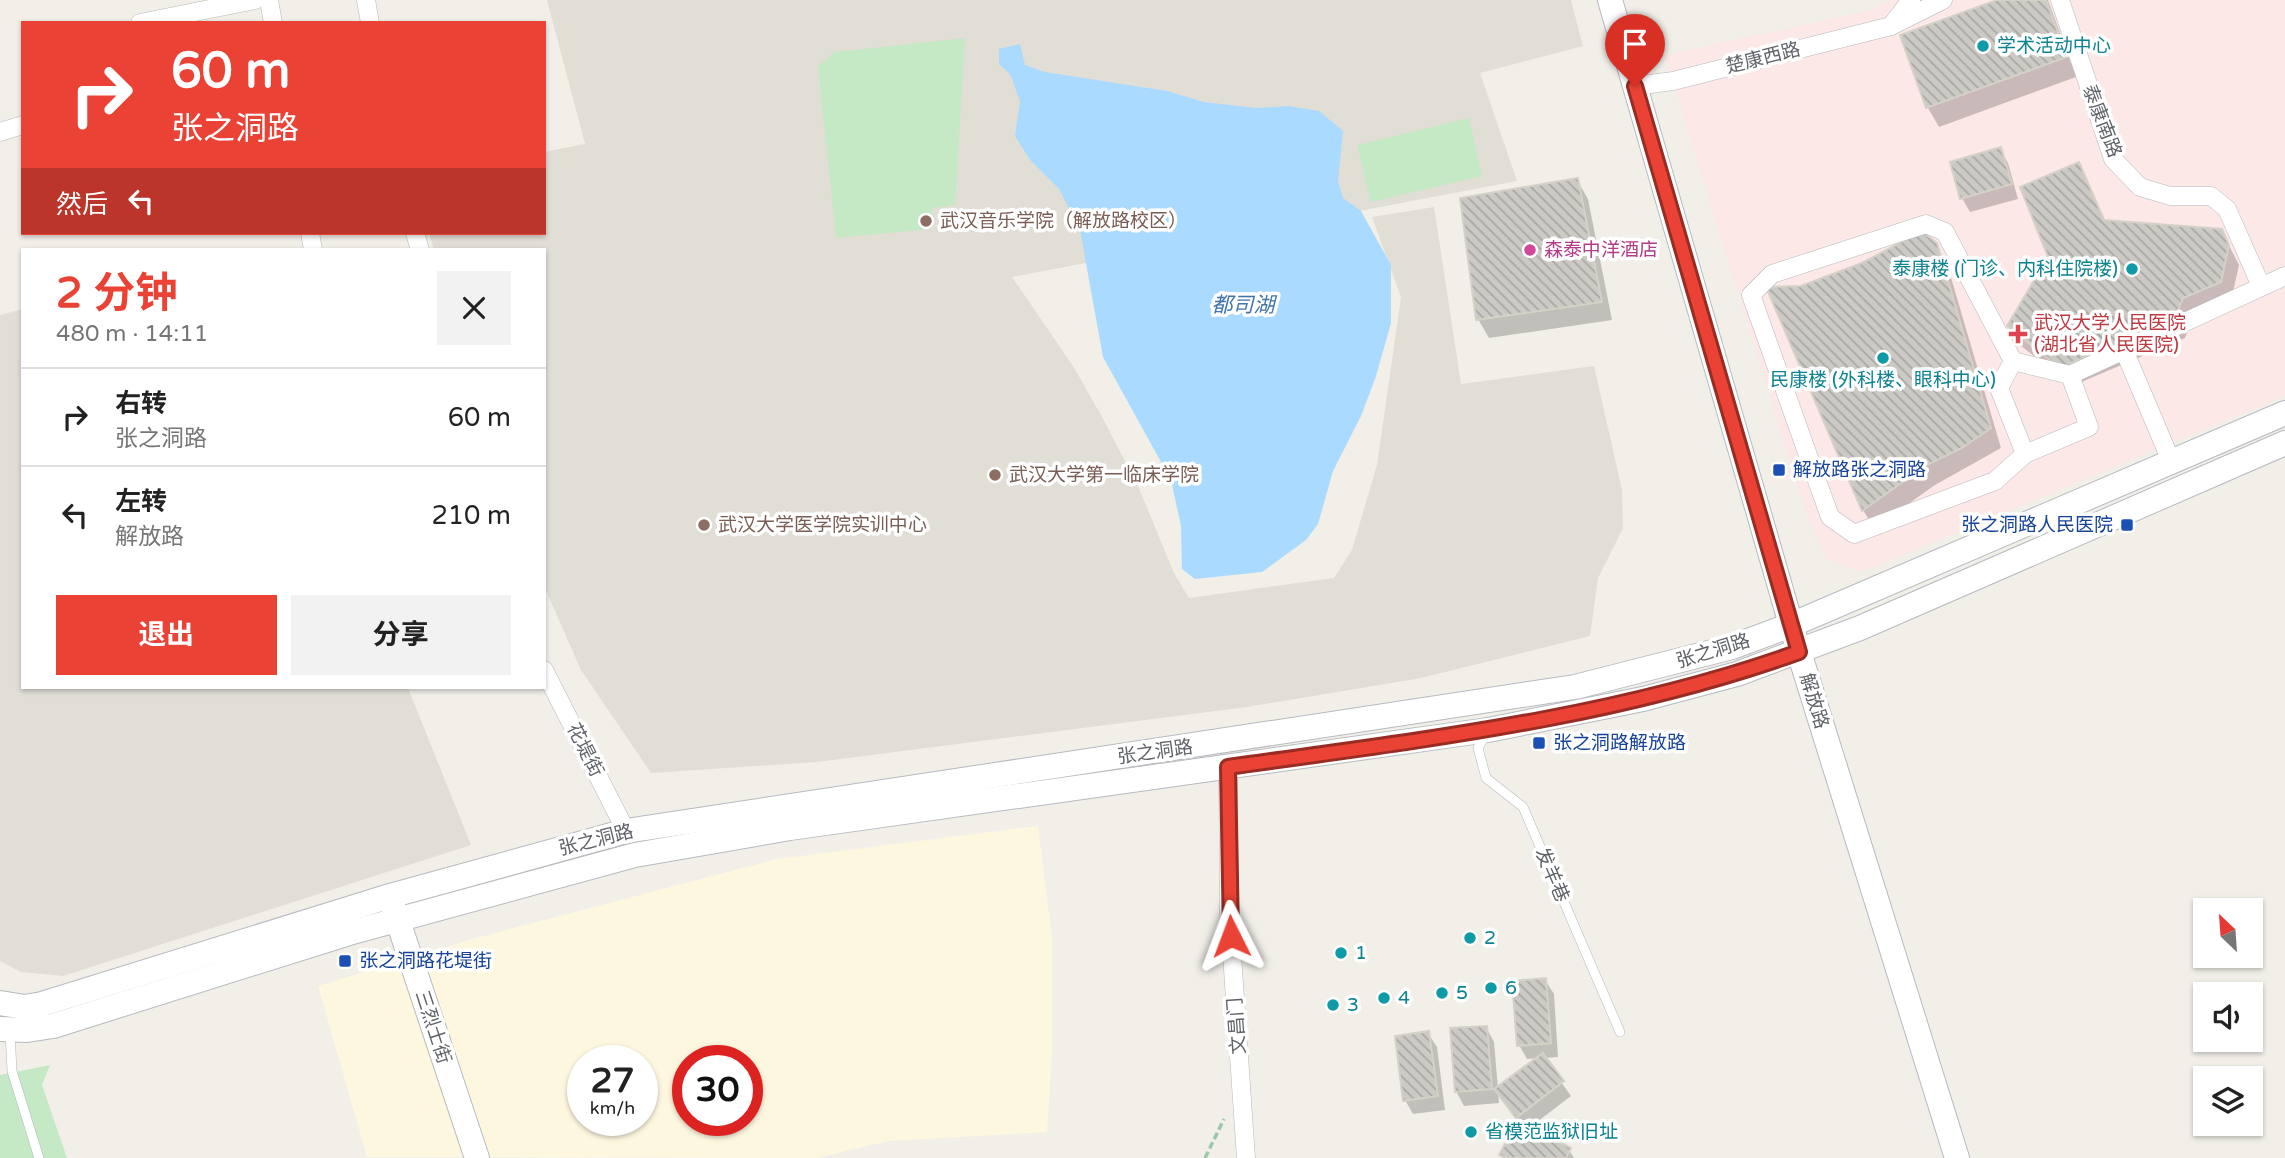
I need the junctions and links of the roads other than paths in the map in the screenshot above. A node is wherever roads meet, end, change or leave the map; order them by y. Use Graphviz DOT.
graph roads {
  1 [pos="255,0"];
  2 [pos="269,0"];
  3 [pos="366,0"];
  4 [pos="1610,0"];
  5 [pos="1911,0"];
  6 [pos="1943,0"];
  7 [pos="2060,0"];
  8 [pos="150,21"];
  9 [pos="273,21"];
  10 [pos="370,21"];
  11 [pos="1891,26"];
  12 [pos="1635,86"];
  13 [pos="21,126"];
  14 [pos="0,132"];
  15 [pos="2285,276"];
  16 [pos="2261,286"];
  17 [pos="2124,350"];
  18 [pos="2013,361"];
  19 [pos="2070,375"];
  20 [pos="2285,413"];
  21 [pos="2285,443"];
  22 [pos="2025,454"];
  23 [pos="2171,461"];
  24 [pos="1791,625"];
  25 [pos="1799,652"];
  26 [pos="546,674"];
  27 [pos="1488,730"];
  28 [pos="1228,767"];
  29 [pos="626,831"];
  30 [pos="393,908"];
  31 [pos="0,1003"];
  32 [pos="5,1029"];
  33 [pos="1620,1032"];
  34 [pos="39,1158"];
  35 [pos="477,1158"];
  36 [pos="1246,1158"];
  37 [pos="1957,1158"];
  1 -- 8 [label="street"];
  2 -- 9 [label="street"];
  3 -- 10 [label="street"];
  4 -- 12 [label="main road, 解放路"];
  5 -- 11 [label="street"];
  6 -- 11 [label="street, 楚康西路"];
  7 -- 16 [label="street, 泰康南路"];
  11 -- 12 [label="street, 楚康西路"];
  12 -- 24 [label="main road, 解放路"];
  13 -- 14 [label="street"];
  15 -- 16 [label="street"];
  16 -- 17 [label="street"];
  17 -- 19 [label="street"];
  17 -- 23 [label="street"];
  18 -- 19 [label="street"];
  18 -- 22 [label="street"];
  18 -- 22 [label="street"];
  19 -- 22 [label="street"];
  20 -- 23 [label="main road, 张之洞路"];
  21 -- 25 [label="main road, 张之洞路"];
  23 -- 24 [label="main road, 张之洞路"];
  24 -- 25 [label="main road, 解放路"];
  24 -- 29 [label="main road, 张之洞路"];
  25 -- 27 [label="main road, 张之洞路"];
  25 -- 37 [label="main road, 解放路"];
  26 -- 29 [label="street, 花堤街"];
  27 -- 28 [label="main road, 张之洞路"];
  27 -- 33 [label="lane, 发羊巷"];
  28 -- 30 [label="main road, 张之洞路"];
  28 -- 36 [label="street, 文昌门"];
  29 -- 30 [label="main road, 张之洞路"];
  30 -- 31 [label="main road, 张之洞路"];
  30 -- 32 [label="main road, 张之洞路"];
  30 -- 35 [label="main road, 三烈士街"];
  32 -- 34 [label="lane"];
}
